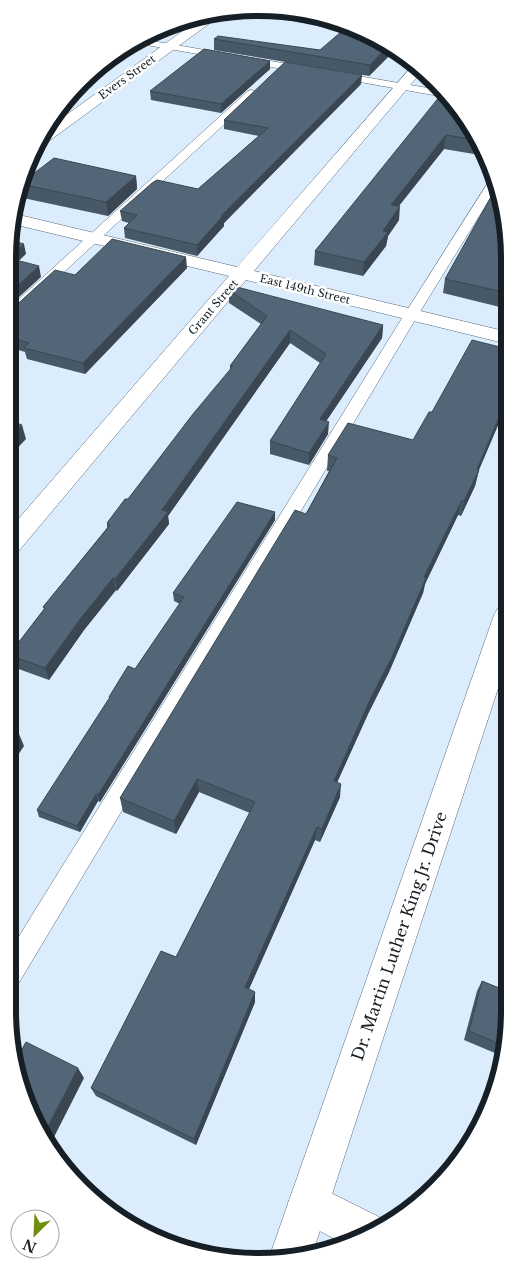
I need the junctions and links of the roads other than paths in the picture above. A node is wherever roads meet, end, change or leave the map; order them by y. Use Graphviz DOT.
graph roads {
  1 [pos="200,24"];
  2 [pos="147,43"];
  3 [pos="168,47"];
  4 [pos="282,66"];
  5 [pos="409,78"];
  6 [pos="424,81"];
  7 [pos="430,87"];
  8 [pos="52,132"];
  9 [pos="490,189"];
  10 [pos="19,220"];
  11 [pos="94,238"];
  12 [pos="241,274"];
  13 [pos="16,309"];
  14 [pos="411,315"];
  15 [pos="501,336"];
  16 [pos="16,538"];
  17 [pos="501,636"];
  18 [pos="16,964"];
  19 [pos="309,1203"];
  20 [pos="361,1230"];
  21 [pos="292,1251"];
  1 -- 3 [label="street, Evers Street"];
  2 -- 3 [label="lane"];
  3 -- 4 [label="lane"];
  3 -- 8 [label="street, Evers Street"];
  4 -- 5 [label="lane"];
  4 -- 11 [label="lane"];
  5 -- 6 [label="lane"];
  5 -- 7 [label="lane"];
  5 -- 12 [label="street, Grant Street"];
  9 -- 14 [label="lane"];
  10 -- 11 [label="street, East 149th Street"];
  11 -- 12 [label="street, East 149th Street"];
  11 -- 13 [label="lane"];
  12 -- 14 [label="street, East 149th Street"];
  12 -- 16 [label="street, Grant Street"];
  14 -- 15 [label="street, East 149th Street"];
  14 -- 18 [label="lane"];
  17 -- 19 [label="street, Dr. Martin Luther King Jr. Drive"];
  19 -- 20 [label="street"];
  19 -- 21 [label="street, Dr. Martin Luther King Jr. Drive"];
}
